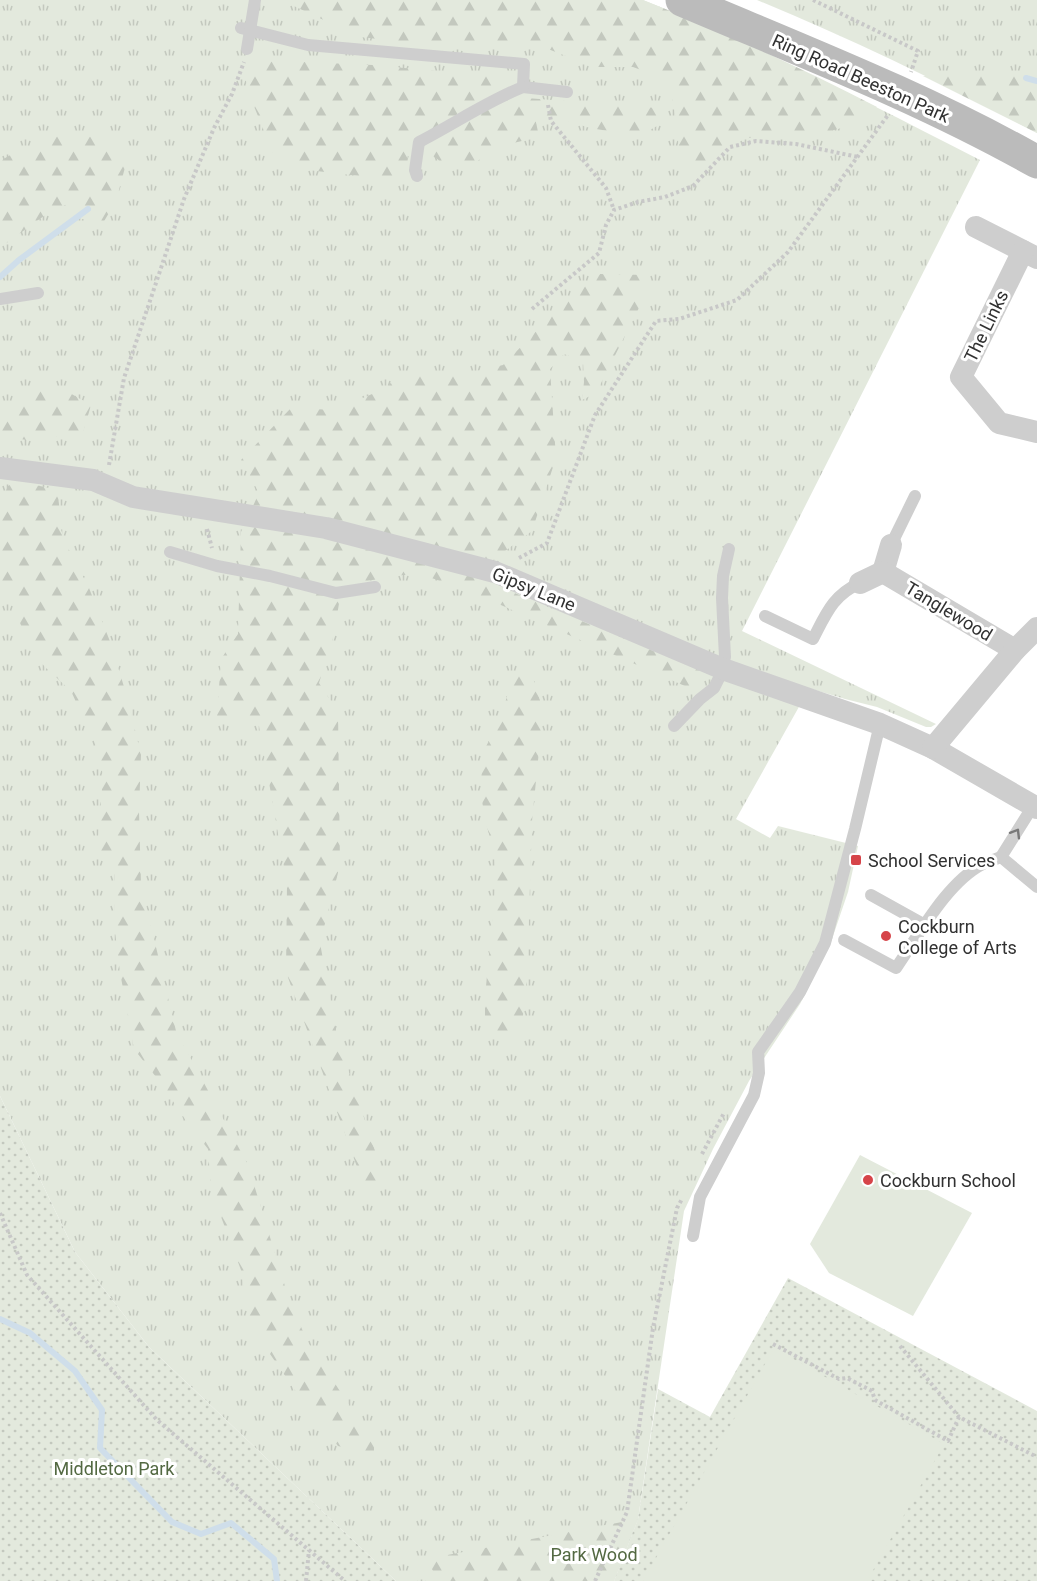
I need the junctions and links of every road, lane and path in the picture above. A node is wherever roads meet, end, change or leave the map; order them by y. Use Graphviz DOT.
graph roads {
  1 [pos="255,0"];
  2 [pos="682,0"];
  3 [pos="813,0"];
  4 [pos="245,29"];
  5 [pos="248,49"];
  6 [pos="523,87"];
  7 [pos="545,90"];
  8 [pos="567,92"];
  9 [pos="902,95"];
  10 [pos="858,157"];
  11 [pos="1037,162"];
  12 [pos="417,176"];
  13 [pos="614,210"];
  14 [pos="976,227"];
  15 [pos="1030,254"];
  16 [pos="38,293"];
  17 [pos="0,299"];
  18 [pos="532,309"];
  19 [pos="1037,432"];
  20 [pos="0,468"];
  21 [pos="106,486"];
  22 [pos="915,496"];
  23 [pos="202,508"];
  24 [pos="891,545"];
  25 [pos="729,549"];
  26 [pos="170,552"];
  27 [pos="217,566"];
  28 [pos="495,572"];
  29 [pos="883,572"];
  30 [pos="860,583"];
  31 [pos="375,587"];
  32 [pos="765,616"];
  33 [pos="1037,628"];
  34 [pos="1015,650"];
  35 [pos="720,667"];
  36 [pos="880,724"];
  37 [pos="674,726"];
  38 [pos="933,748"];
  39 [pos="1035,807"];
  40 [pos="1001,857"];
  41 [pos="1037,887"];
  42 [pos="872,895"];
  43 [pos="926,926"];
  44 [pos="844,940"];
  45 [pos="724,1112"];
  46 [pos="699,1161"];
  47 [pos="686,1189"];
  48 [pos="0,1213"];
  49 [pos="693,1236"];
  50 [pos="773,1344"];
  51 [pos="900,1346"];
  52 [pos="959,1417"];
  53 [pos="1037,1457"];
  54 [pos="309,1550"];
  55 [pos="306,1581"];
  56 [pos="345,1581"];
  57 [pos="595,1581"];
  1 -- 4 [label="lane"];
  2 -- 9 [label="street, Ring Road Beeston Park"];
  3 -- 9 [label="path"];
  4 -- 5 [label="lane"];
  4 -- 6 [label="lane"];
  5 -- 21 [label="path"];
  6 -- 7 [label="lane"];
  6 -- 12 [label="lane"];
  7 -- 8 [label="lane"];
  7 -- 13 [label="path"];
  9 -- 10 [label="path"];
  9 -- 11 [label="street, Ring Road Beeston Park"];
  10 -- 13 [label="path"];
  10 -- 28 [label="path"];
  13 -- 18 [label="path"];
  14 -- 15 [label="street, The Links"];
  15 -- 19 [label="street, The Links"];
  16 -- 17 [label="lane"];
  20 -- 21 [label="street, Gipsy Lane"];
  21 -- 23 [label="street, Gipsy Lane"];
  22 -- 24 [label="lane"];
  23 -- 27 [label="path"];
  23 -- 28 [label="street, Gipsy Lane"];
  24 -- 29 [label="street"];
  25 -- 35 [label="lane"];
  26 -- 27 [label="lane"];
  27 -- 31 [label="lane"];
  28 -- 35 [label="street, Gipsy Lane"];
  29 -- 30 [label="street"];
  29 -- 34 [label="street, Tanglewood"];
  30 -- 32 [label="lane"];
  33 -- 34 [label="street"];
  34 -- 38 [label="street"];
  35 -- 36 [label="street, Gipsy Lane"];
  35 -- 37 [label="lane"];
  36 -- 38 [label="street, Gipsy Lane"];
  36 -- 49 [label="lane"];
  38 -- 39 [label="street, Gipsy Lane"];
  40 -- 39 [label="lane, one-way"];
  40 -- 41 [label="lane"];
  40 -- 43 [label="lane"];
  42 -- 43 [label="lane"];
  43 -- 44 [label="lane"];
  45 -- 46 [label="path"];
  47 -- 57 [label="path"];
  48 -- 54 [label="path"];
  50 -- 52 [label="path"];
  51 -- 52 [label="path"];
  52 -- 53 [label="path"];
  54 -- 55 [label="path"];
  54 -- 56 [label="path"];
}
